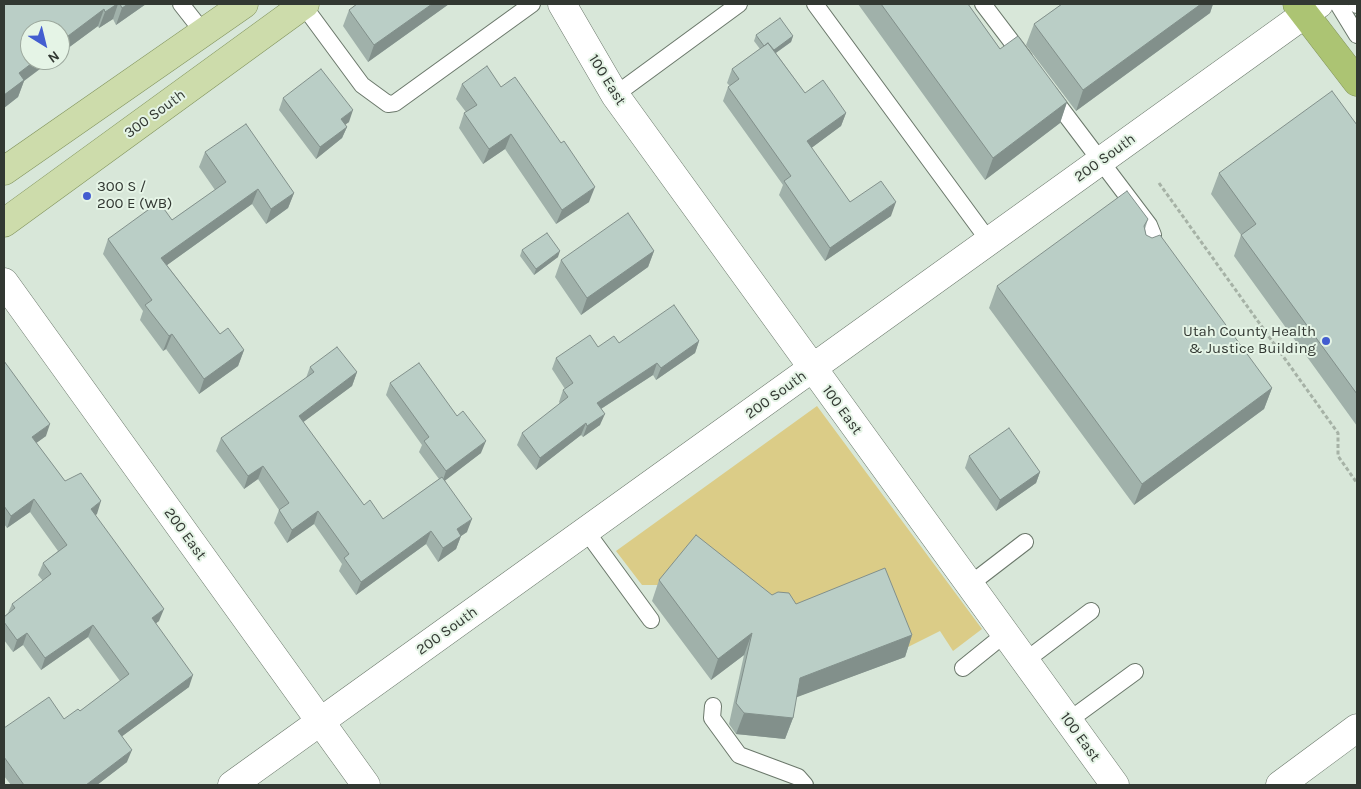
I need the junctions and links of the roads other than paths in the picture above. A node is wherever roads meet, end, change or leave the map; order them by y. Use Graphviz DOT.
graph roads {
  1 [pos="181,4"];
  2 [pos="244,4"];
  3 [pos="304,4"];
  4 [pos="532,4"];
  5 [pos="562,4"];
  6 [pos="739,4"];
  7 [pos="814,4"];
  8 [pos="983,4"];
  9 [pos="1338,4"];
  10 [pos="1307,7"];
  11 [pos="203,32"];
  12 [pos="1357,34"];
  13 [pos="1031,68"];
  14 [pos="1357,82"];
  15 [pos="1043,84"];
  16 [pos="615,95"];
  17 [pos="1101,161"];
  18 [pos="4,172"];
  19 [pos="4,223"];
  20 [pos="989,241"];
  21 [pos="1146,248"];
  22 [pos="4,282"];
  23 [pos="812,369"];
  24 [pos="586,531"];
  25 [pos="1025,542"];
  26 [pos="969,585"];
  27 [pos="1091,611"];
  28 [pos="651,620"];
  29 [pos="1005,634"];
  30 [pos="1024,661"];
  31 [pos="963,668"];
  32 [pos="1135,672"];
  33 [pos="713,706"];
  34 [pos="1068,721"];
  35 [pos="320,722"];
  36 [pos="1357,728"];
  37 [pos="232,785"];
  38 [pos="366,785"];
  39 [pos="806,785"];
  40 [pos="1115,785"];
  41 [pos="1280,785"];
  1 -- 11 [label="lane"];
  2 -- 11 [label="main road"];
  3 -- 4 [label="lane"];
  3 -- 19 [label="main road, 300 South"];
  5 -- 16 [label="street, 100 East"];
  6 -- 16 [label="lane"];
  7 -- 20 [label="lane"];
  8 -- 13 [label="lane"];
  9 -- 12 [label="lane"];
  10 -- 14 [label="highway"];
  10 -- 17 [label="street, 200 South"];
  11 -- 18 [label="main road"];
  15 -- 17 [label="lane"];
  16 -- 23 [label="street, 100 East"];
  17 -- 20 [label="street, 200 South"];
  17 -- 21 [label="lane"];
  20 -- 23 [label="street, 200 South"];
  22 -- 35 [label="street, 200 East"];
  23 -- 24 [label="street, 200 South"];
  23 -- 26 [label="street, 100 East"];
  24 -- 28 [label="lane"];
  24 -- 35 [label="street, 200 South"];
  25 -- 26 [label="lane"];
  26 -- 29 [label="street, 100 East"];
  27 -- 30 [label="lane"];
  29 -- 30 [label="street, 100 East"];
  29 -- 31 [label="lane"];
  30 -- 34 [label="street, 100 East"];
  32 -- 34 [label="lane"];
  33 -- 39 [label="lane"];
  34 -- 40 [label="street, 100 East"];
  35 -- 37 [label="street, 200 South"];
  35 -- 38 [label="street, 200 East"];
  36 -- 41 [label="street"];
}
